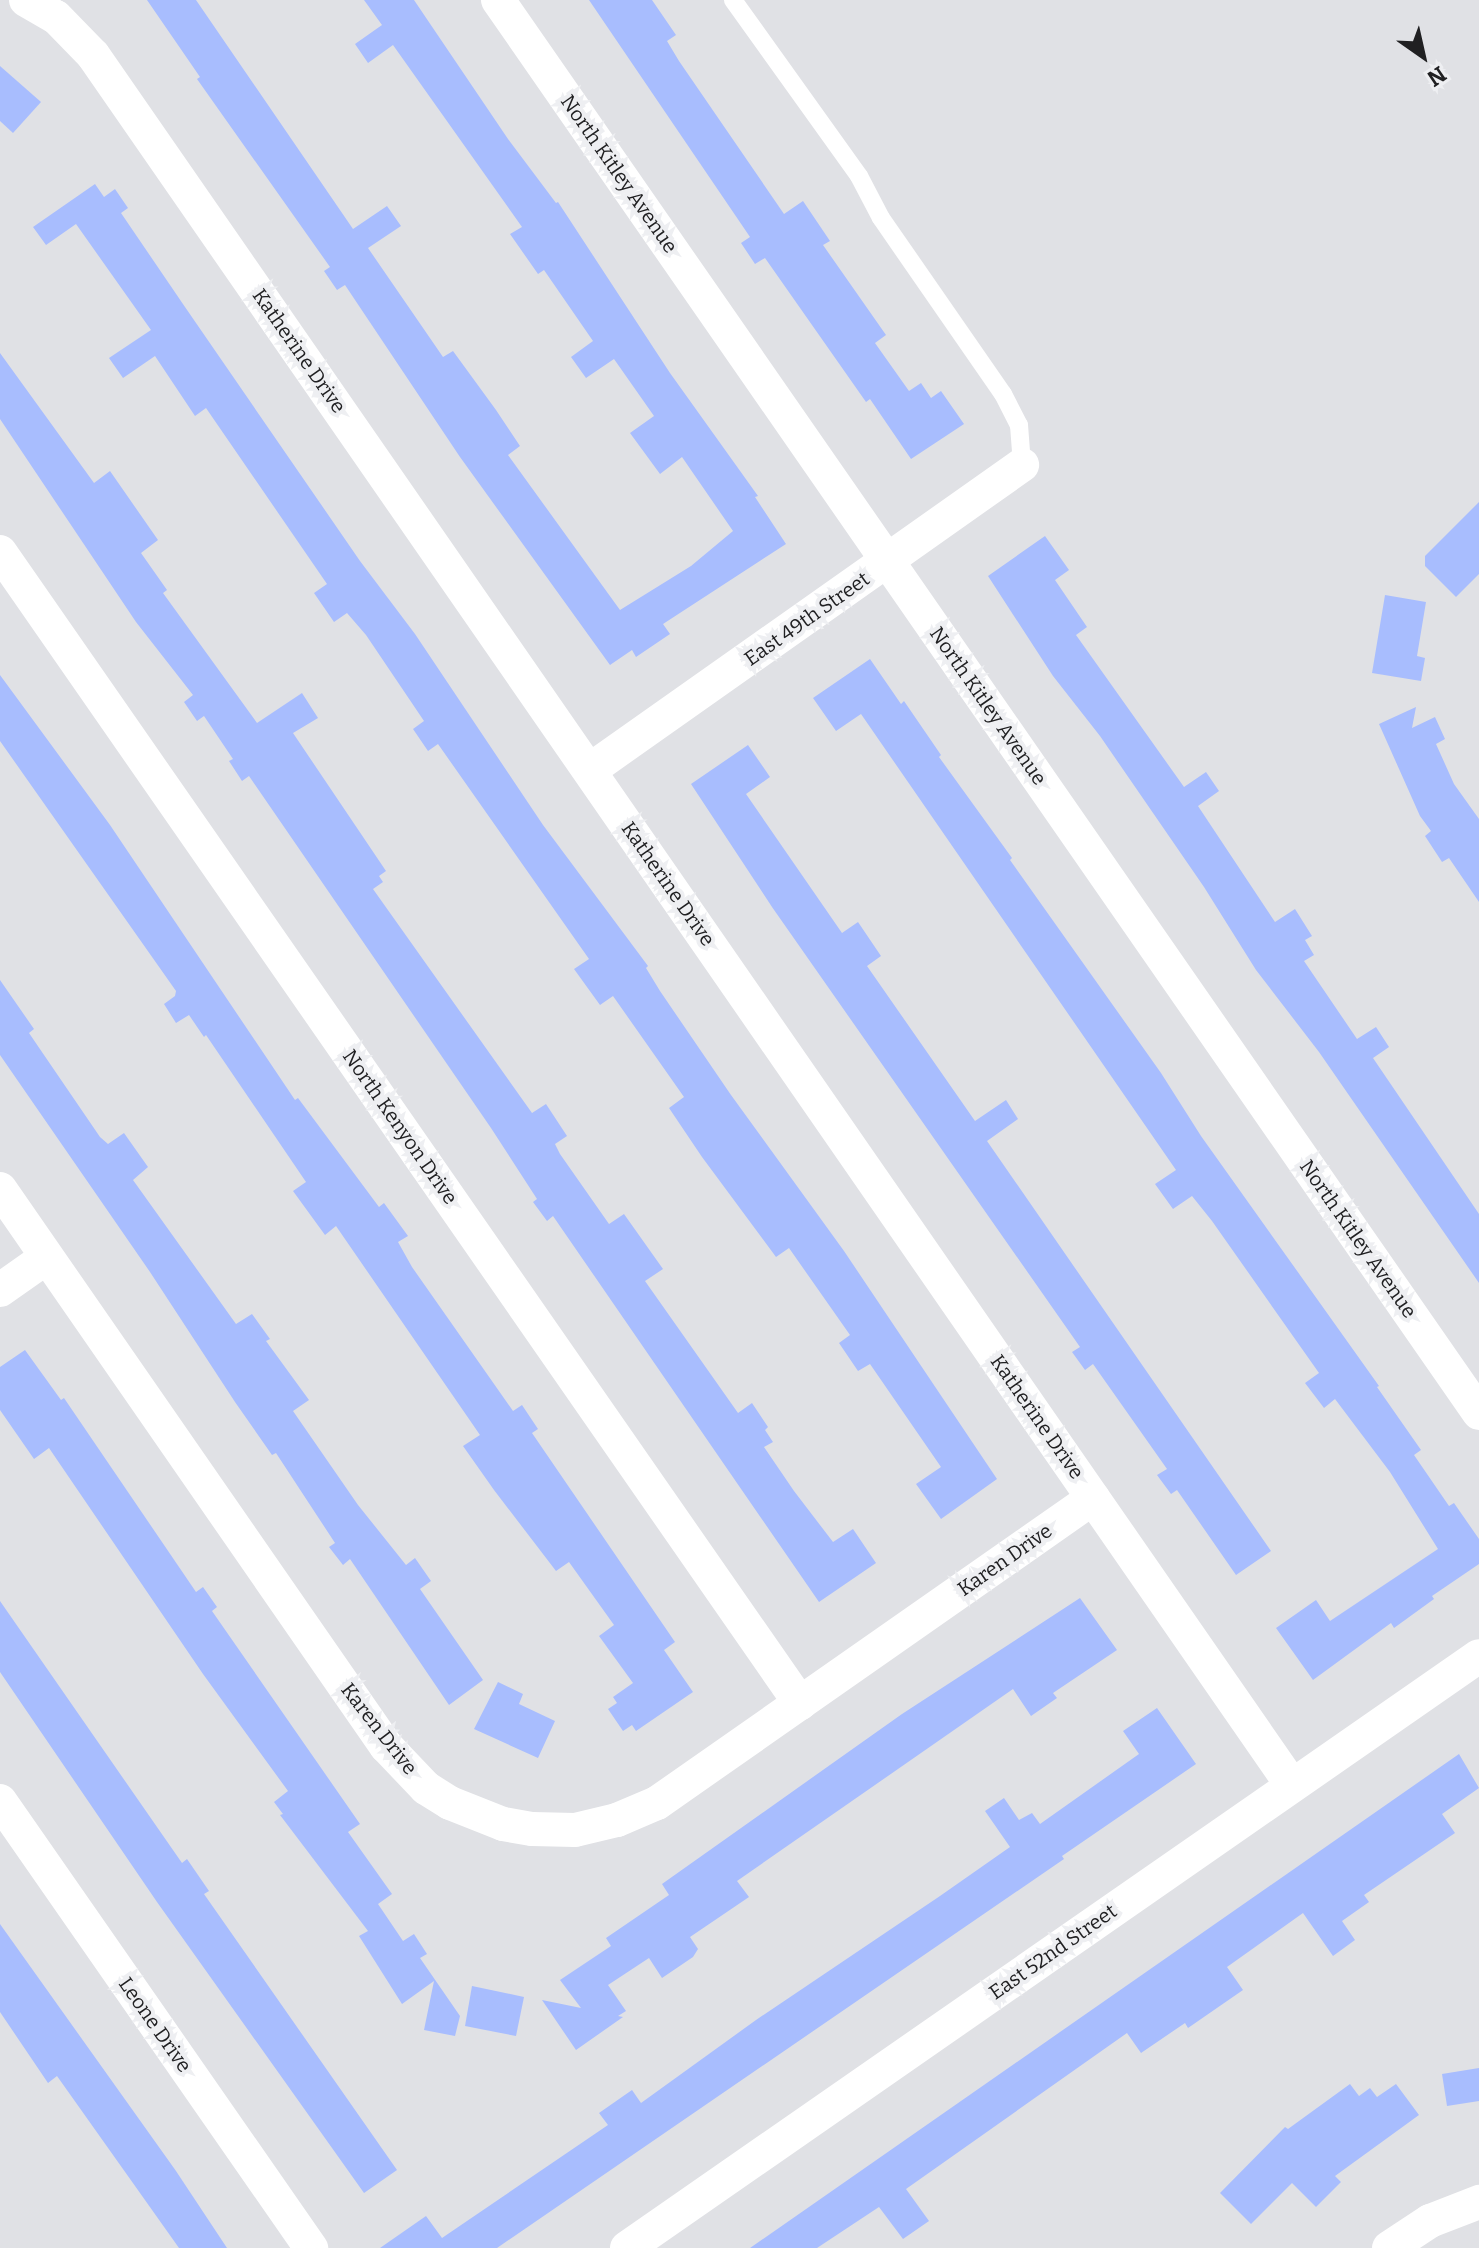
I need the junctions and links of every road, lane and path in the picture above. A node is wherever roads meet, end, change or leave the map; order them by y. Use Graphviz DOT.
graph roads {
  1 [pos="26,0"];
  2 [pos="498,0"];
  3 [pos="733,0"];
  4 [pos="1022,465"];
  5 [pos="0,552"];
  6 [pos="888,562"];
  7 [pos="590,770"];
  8 [pos="0,1189"];
  9 [pos="47,1257"];
  10 [pos="0,1290"];
  11 [pos="1479,1413"];
  12 [pos="1093,1498"];
  13 [pos="1479,1656"];
  14 [pos="800,1703"];
  15 [pos="1292,1785"];
  16 [pos="0,1801"];
  17 [pos="1479,2202"];
  18 [pos="311,2248"];
  19 [pos="627,2248"];
  20 [pos="1389,2248"];
  1 -- 7 [label="street, Katherine Drive"];
  2 -- 6 [label="street, North Kitley Avenue"];
  3 -- 4 [label="lane"];
  4 -- 6 [label="street, East 49th Street"];
  5 -- 14 [label="street, North Kenyon Drive"];
  6 -- 7 [label="street, East 49th Street"];
  6 -- 11 [label="street, North Kitley Avenue"];
  7 -- 12 [label="street, Katherine Drive"];
  8 -- 9 [label="street, Karen Drive"];
  9 -- 10 [label="street"];
  9 -- 14 [label="street, Karen Drive"];
  12 -- 14 [label="street, Karen Drive"];
  12 -- 15 [label="street, Katherine Drive"];
  13 -- 15 [label="street, East 52nd Street"];
  15 -- 19 [label="street, East 52nd Street"];
  16 -- 18 [label="street, Leone Drive"];
  17 -- 20 [label="street"];
}
